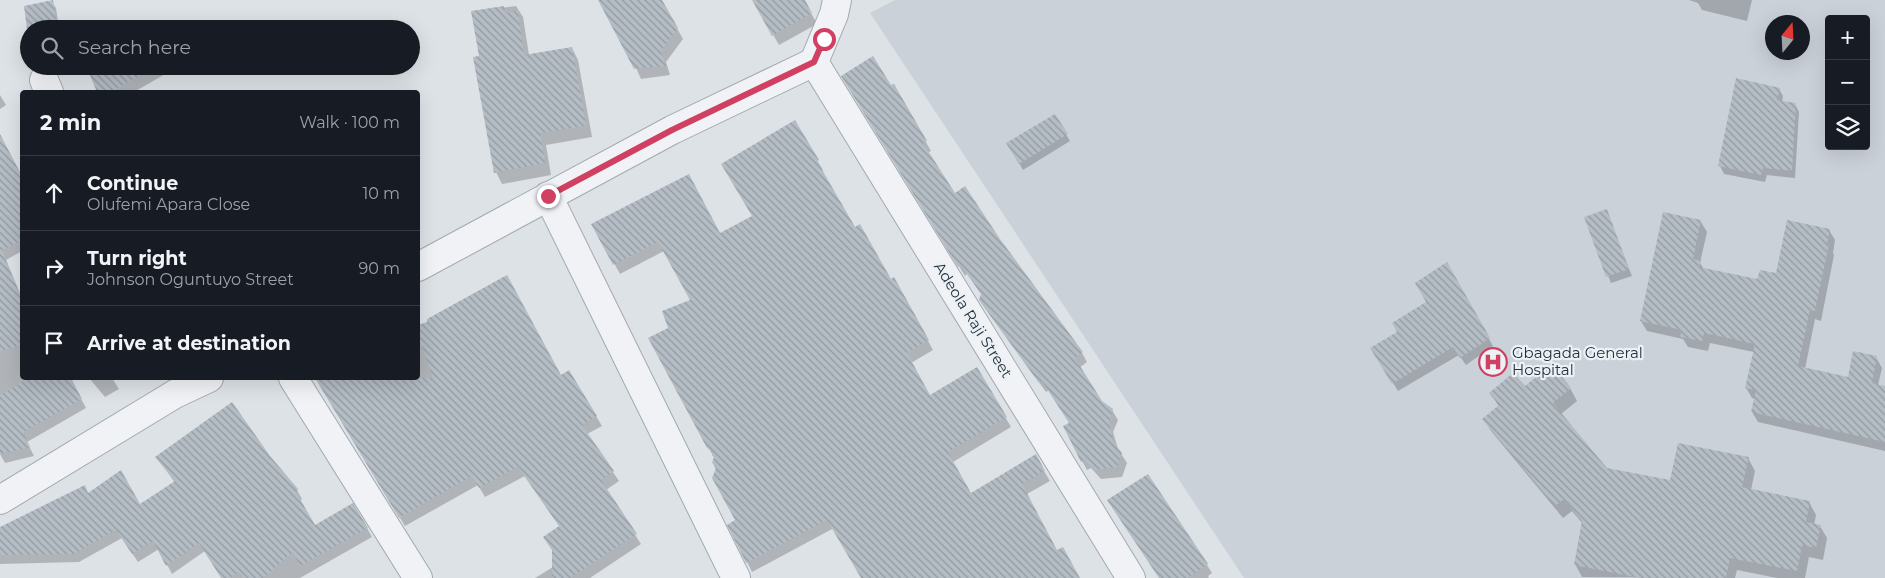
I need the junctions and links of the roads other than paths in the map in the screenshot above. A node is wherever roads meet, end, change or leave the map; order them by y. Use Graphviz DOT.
graph roads {
  1 [pos="837,0"];
  2 [pos="814,62"];
  3 [pos="548,196"];
  4 [pos="420,266"];
  5 [pos="200,380"];
  6 [pos="294,380"];
  7 [pos="172,386"];
  8 [pos="0,500"];
  9 [pos="418,578"];
  10 [pos="736,578"];
  11 [pos="1132,578"];
  1 -- 2 [label="street"];
  2 -- 3 [label="street"];
  2 -- 11 [label="street, Adeola Raji Street"];
  3 -- 4 [label="street"];
  3 -- 10 [label="street"];
  5 -- 7 [label="street"];
  6 -- 9 [label="street"];
  7 -- 8 [label="street"];
}
